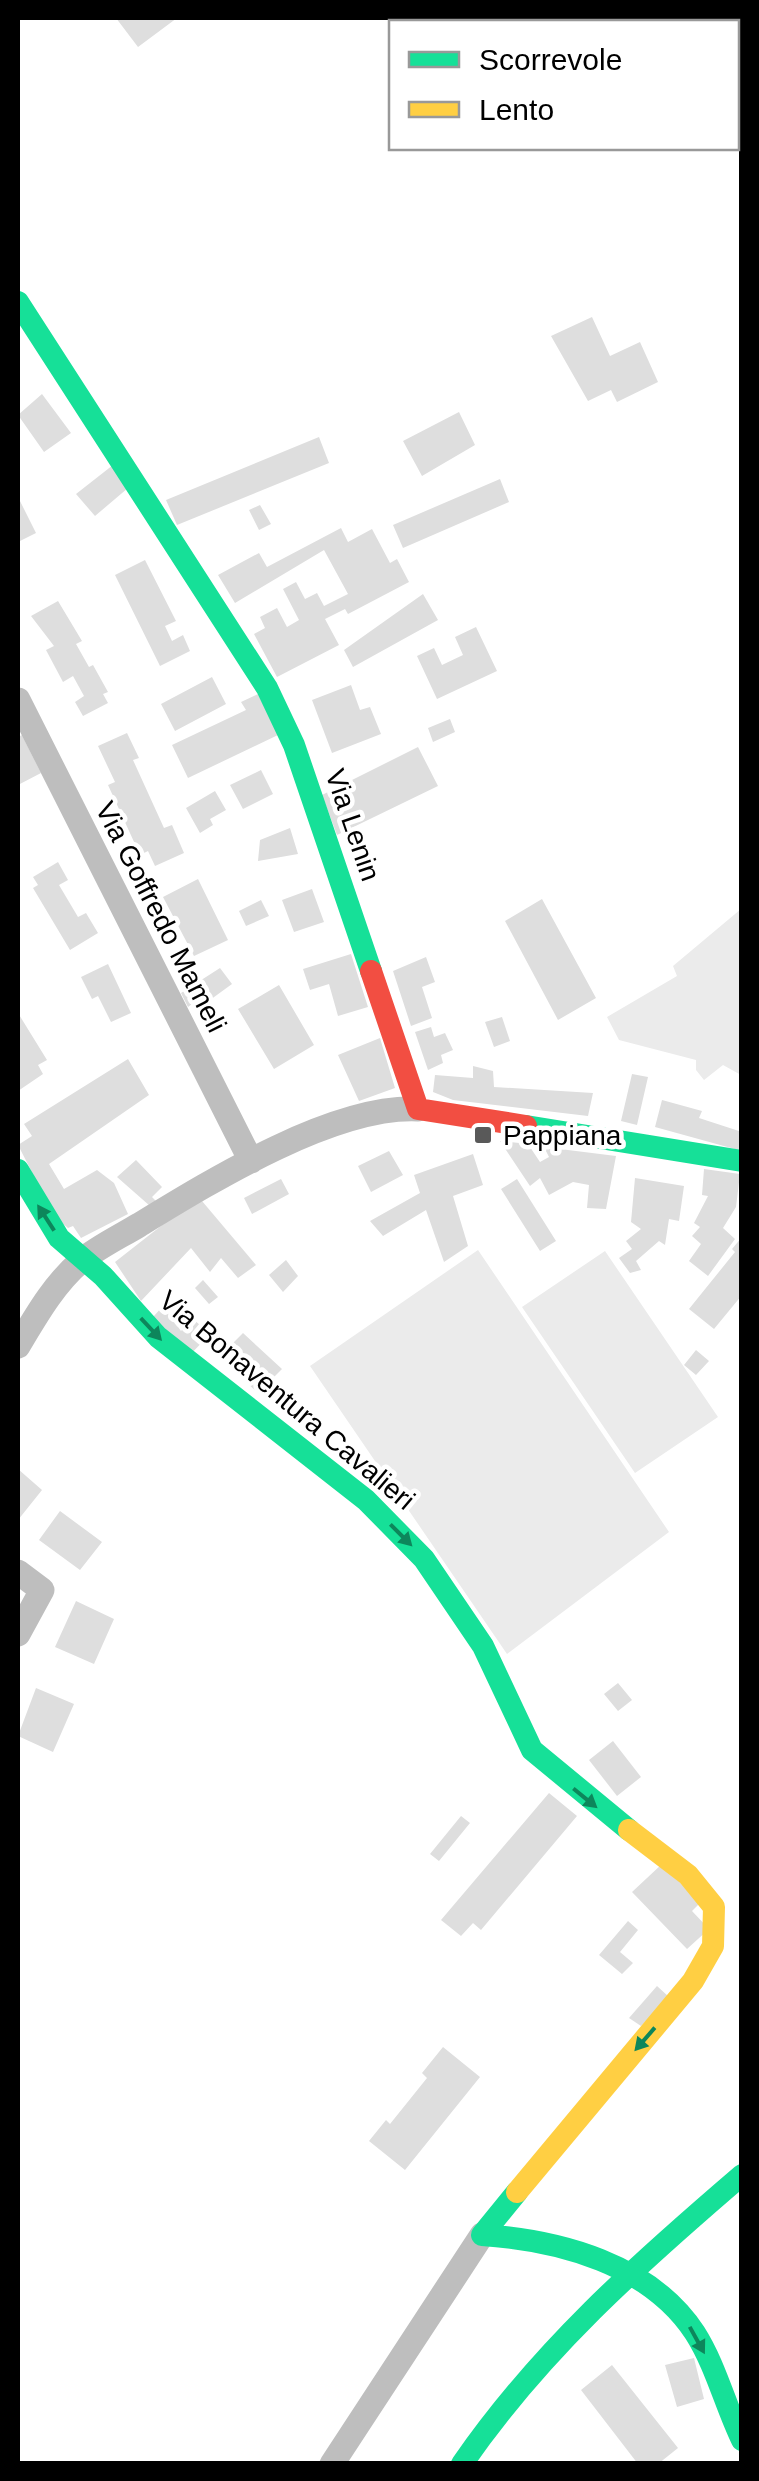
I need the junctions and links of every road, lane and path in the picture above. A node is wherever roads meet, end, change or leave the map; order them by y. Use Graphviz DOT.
graph roads {
  1 [pos="18,302"];
  2 [pos="18,700"];
  3 [pos="418,1109"];
  4 [pos="251,1161"];
  5 [pos="742,1161"];
  6 [pos="18,1170"];
  7 [pos="82,1260"];
  8 [pos="18,1346"];
  9 [pos="18,1572"];
  10 [pos="18,1634"];
  11 [pos="742,2176"];
  12 [pos="482,2235"];
  13 [pos="627,2274"];
  14 [pos="742,2440"];
  15 [pos="332,2464"];
  16 [pos="462,2464"];
  1 -- 3 [label="street, Via Lenin"];
  2 -- 4 [label="street, Via Goffredo Mameli"];
  3 -- 4 [label="street"];
  3 -- 5 [label="street"];
  4 -- 7 [label="street"];
  7 -- 6 [label="street, Via Bonaventura Cavalieri, one-way"];
  7 -- 8 [label="street"];
  7 -- 12 [label="street, Via Bonaventura Cavalieri, one-way"];
  9 -- 10 [label="street"];
  11 -- 13 [label="street"];
  12 -- 13 [label="street"];
  12 -- 15 [label="street, Via Bonaventura Cavalieri"];
  13 -- 14 [label="street, one-way"];
  13 -- 16 [label="street"];
}
